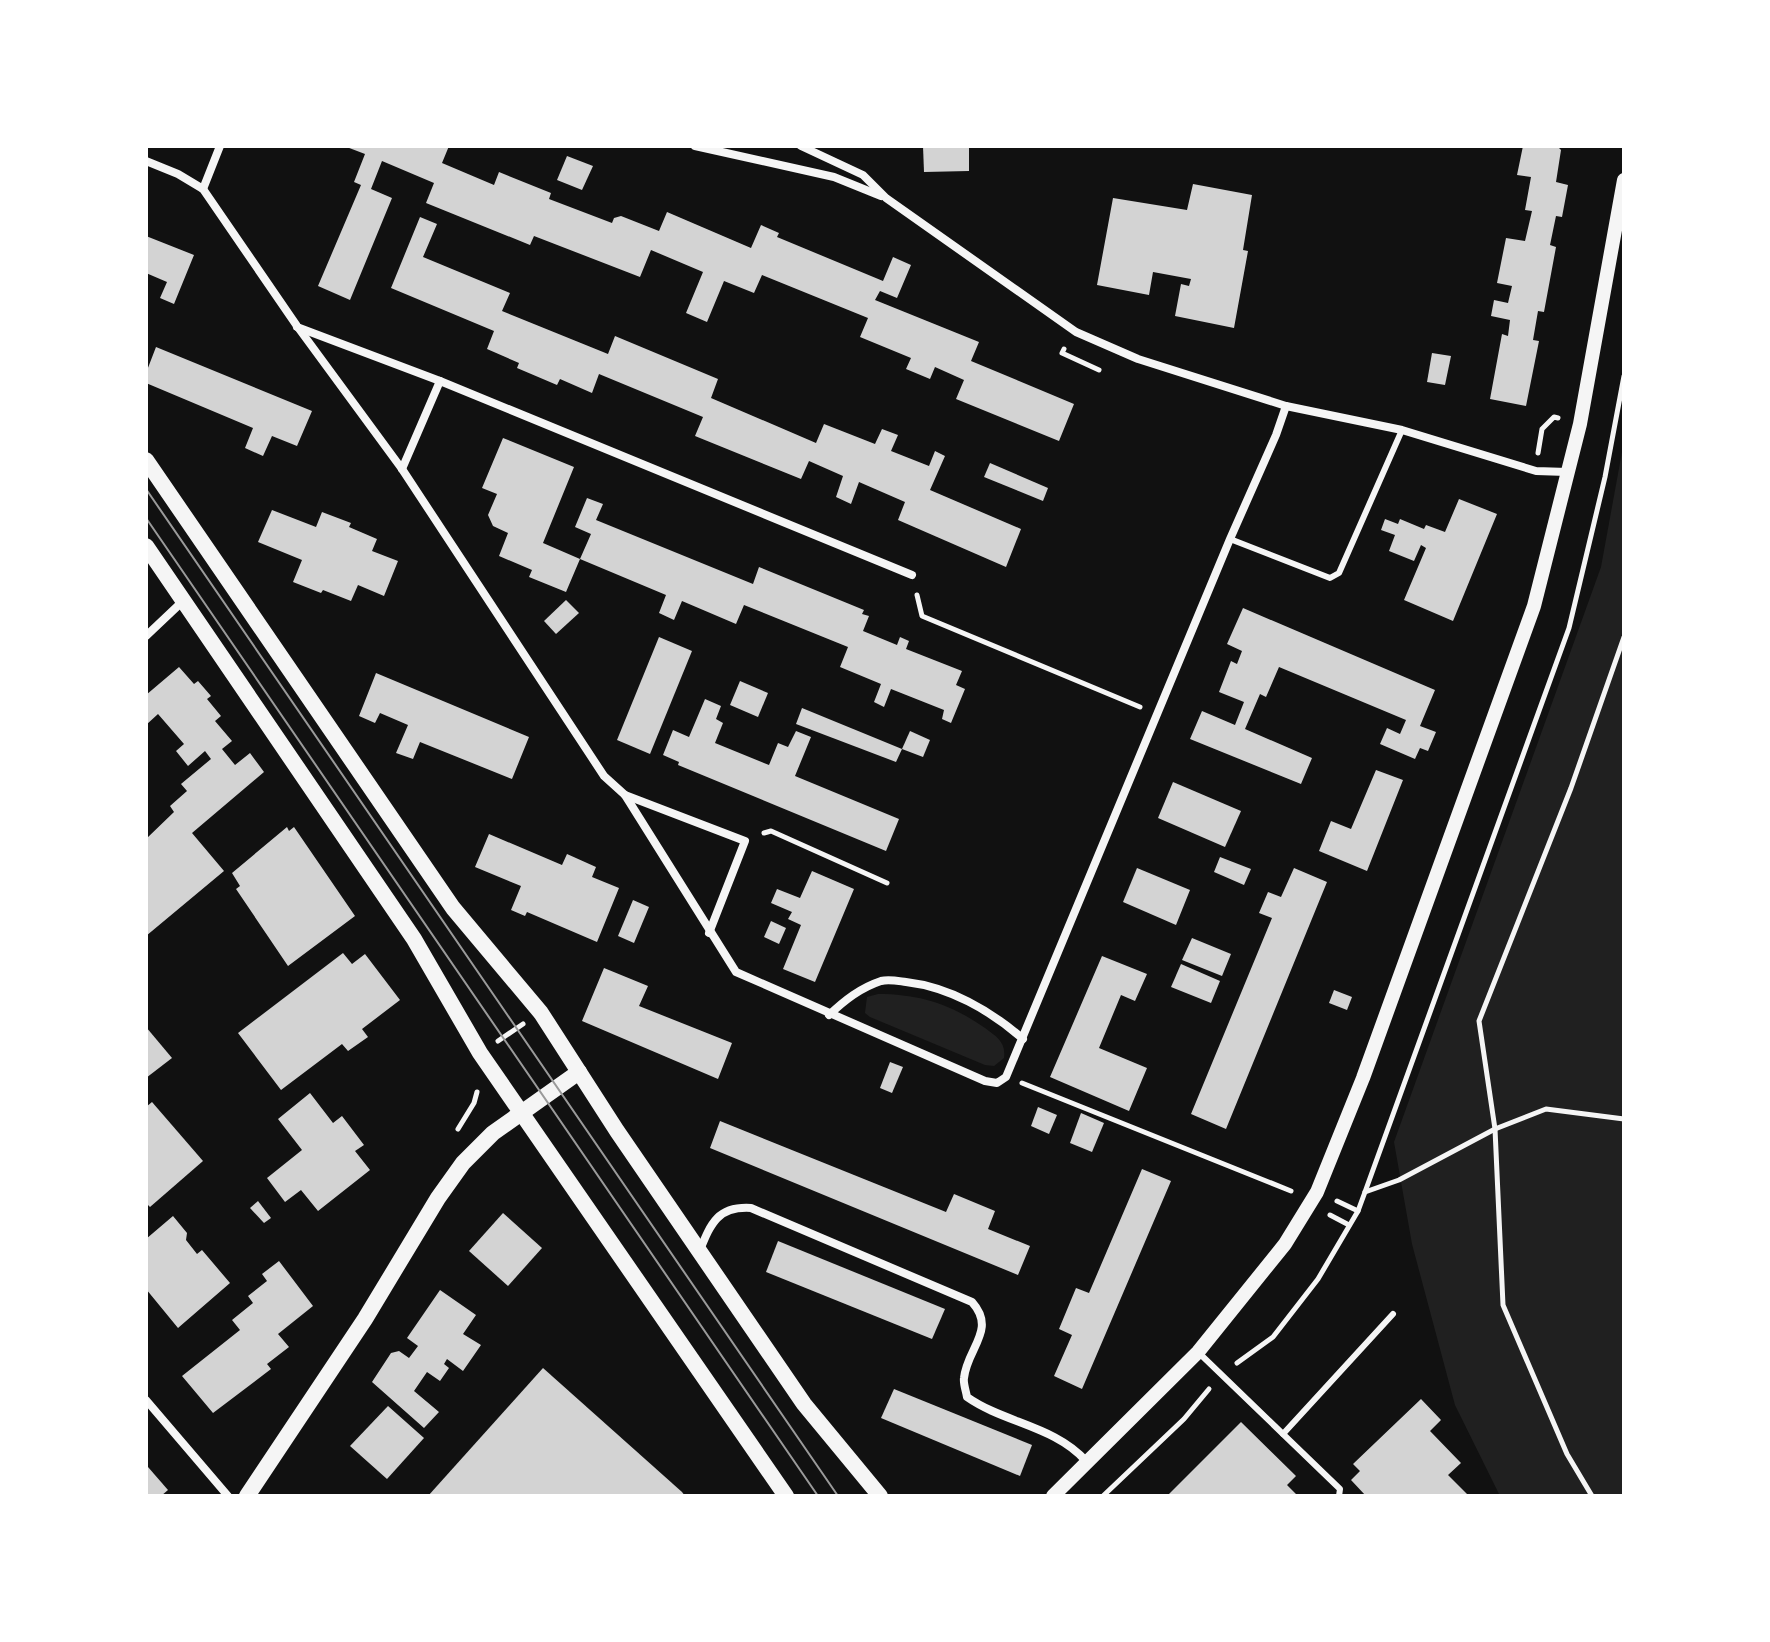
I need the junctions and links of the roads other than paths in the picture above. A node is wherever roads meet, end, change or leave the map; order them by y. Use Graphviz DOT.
graph roads {
  1 [pos="220,146"];
  2 [pos="695,146"];
  3 [pos="801,146"];
  4 [pos="146,161"];
  5 [pos="1624,180"];
  6 [pos="203,189"];
  7 [pos="886,198"];
  8 [pos="297,326"];
  9 [pos="440,381"];
  10 [pos="1286,406"];
  11 [pos="1402,430"];
  12 [pos="146,460"];
  13 [pos="402,469"];
  14 [pos="1567,472"];
  15 [pos="1230,539"];
  16 [pos="146,546"];
  17 [pos="912,575"];
  18 [pos="183,601"];
  19 [pos="146,636"];
  20 [pos="625,795"];
  21 [pos="709,933"];
  22 [pos="829,1015"];
  23 [pos="1023,1039"];
  24 [pos="579,1072"];
  25 [pos="521,1112"];
  26 [pos="699,1250"];
  27 [pos="1393,1314"];
  28 [pos="1198,1352"];
  29 [pos="146,1400"];
  30 [pos="1283,1434"];
  31 [pos="1086,1461"];
  32 [pos="228,1496"];
  33 [pos="247,1496"];
  34 [pos="786,1496"];
  35 [pos="880,1496"];
  36 [pos="1053,1496"];
  37 [pos="1339,1496"];
  1 -- 6 [label="street"];
  2 -- 7 [label="street"];
  3 -- 7 [label="street"];
  4 -- 6 [label="street"];
  5 -- 14 [label="street"];
  6 -- 8 [label="street"];
  7 -- 10 [label="street"];
  8 -- 9 [label="street"];
  8 -- 13 [label="street"];
  9 -- 13 [label="street"];
  9 -- 17 [label="street"];
  10 -- 11 [label="street"];
  10 -- 15 [label="street"];
  11 -- 14 [label="street"];
  11 -- 15 [label="lane"];
  12 -- 24 [label="main road"];
  13 -- 20 [label="street"];
  14 -- 28 [label="street"];
  15 -- 23 [label="street"];
  16 -- 18 [label="main road"];
  18 -- 19 [label="street"];
  18 -- 25 [label="main road"];
  20 -- 21 [label="street"];
  20 -- 21 [label="street"];
  21 -- 22 [label="street"];
  22 -- 23 [label="street"];
  22 -- 23 [label="street"];
  24 -- 25 [label="main road"];
  24 -- 26 [label="main road"];
  25 -- 33 [label="main road"];
  25 -- 34 [label="main road"];
  26 -- 31 [label="street"];
  26 -- 35 [label="main road"];
  27 -- 30 [label="lane"];
  28 -- 30 [label="lane"];
  28 -- 31 [label="street"];
  29 -- 32 [label="street"];
  30 -- 37 [label="lane"];
  31 -- 36 [label="street"];
}
